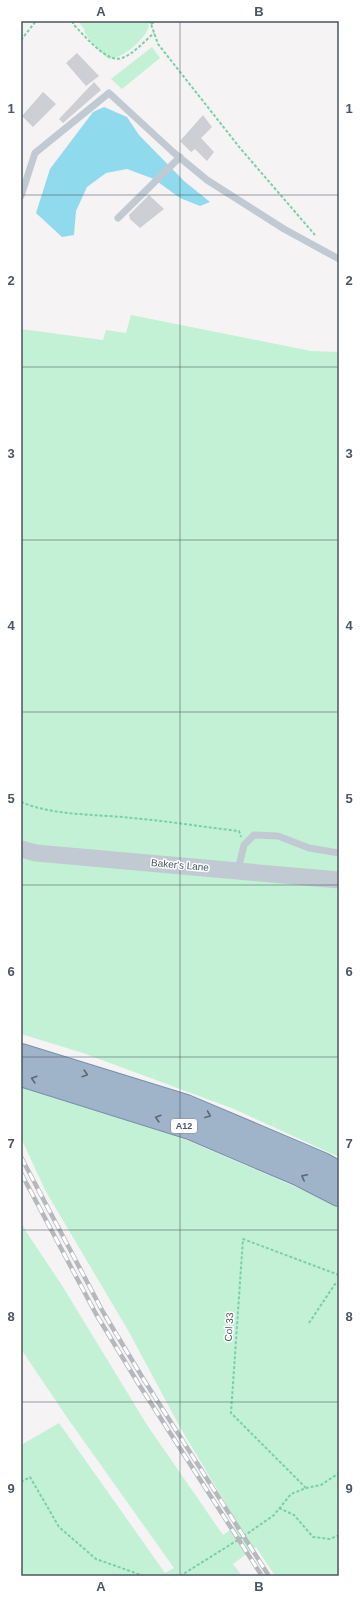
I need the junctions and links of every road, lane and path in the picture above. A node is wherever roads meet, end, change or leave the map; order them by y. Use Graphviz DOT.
graph roads {
  1 [pos="36,21"];
  2 [pos="73,21"];
  3 [pos="148,21"];
  4 [pos="156,21"];
  5 [pos="151,24"];
  6 [pos="154,33"];
  7 [pos="21,40"];
  8 [pos="180,157"];
  9 [pos="21,196"];
  10 [pos="118,218"];
  11 [pos="318,239"];
  12 [pos="339,259"];
  13 [pos="21,802"];
  14 [pos="244,845"];
  15 [pos="21,849"];
  16 [pos="339,853"];
  17 [pos="238,870"];
  18 [pos="339,880"];
  19 [pos="21,1055"];
  20 [pos="21,1075"];
  21 [pos="339,1173"];
  22 [pos="339,1195"];
  23 [pos="339,1275"];
  24 [pos="339,1285"];
  25 [pos="309,1323"];
  26 [pos="339,1473"];
  27 [pos="21,1482"];
  28 [pos="306,1488"];
  29 [pos="279,1508"];
  30 [pos="339,1535"];
  31 [pos="144,1576"];
  32 [pos="180,1576"];
  1 -- 7 [label="path"];
  2 -- 6 [label="path"];
  3 -- 5 [label="path"];
  4 -- 5 [label="path"];
  5 -- 6 [label="path"];
  6 -- 11 [label="path"];
  8 -- 9 [label="lane"];
  8 -- 10 [label="lane"];
  8 -- 12 [label="lane"];
  13 -- 14 [label="path"];
  14 -- 16 [label="lane"];
  14 -- 17 [label="lane"];
  15 -- 17 [label="street, Baker's Lane"];
  17 -- 18 [label="street, Baker's Lane"];
  19 -- 21 [label="highway, A12, one-way"];
  22 -- 20 [label="highway, A12, one-way"];
  23 -- 28 [label="path, Col 33"];
  24 -- 25 [label="path"];
  26 -- 28 [label="path"];
  27 -- 31 [label="path"];
  28 -- 29 [label="path"];
  29 -- 30 [label="path"];
  29 -- 32 [label="path"];
}
